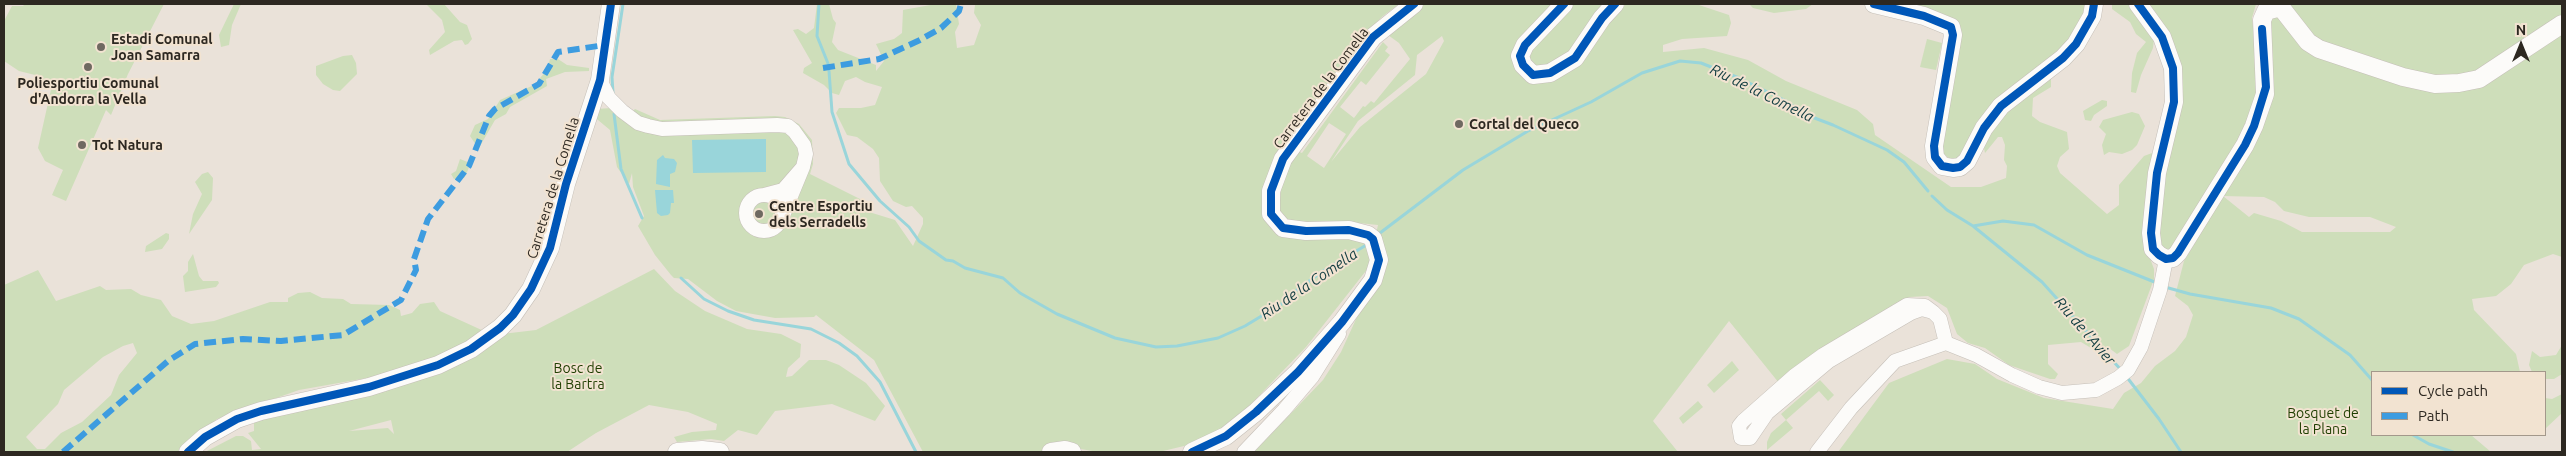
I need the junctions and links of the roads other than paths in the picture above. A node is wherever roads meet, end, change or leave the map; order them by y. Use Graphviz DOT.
graph roads {
  1 [pos="611,4"];
  2 [pos="1414,4"];
  3 [pos="1564,4"];
  4 [pos="1615,4"];
  5 [pos="1874,4"];
  6 [pos="2094,4"];
  7 [pos="2138,4"];
  8 [pos="2562,24"];
  9 [pos="600,80"];
  10 [pos="803,167"];
  11 [pos="762,195"];
  12 [pos="781,219"];
  13 [pos="2166,259"];
  14 [pos="1933,312"];
  15 [pos="1342,322"];
  16 [pos="1946,343"];
  17 [pos="188,452"];
  18 [pos="677,452"];
  19 [pos="720,452"];
  20 [pos="1051,452"];
  21 [pos="1072,452"];
  22 [pos="1192,452"];
  23 [pos="1244,452"];
  24 [pos="1817,452"];
  1 -- 9 [label="main road, Carretera de la Comella"];
  2 -- 15 [label="main road, Carretera de la Comella"];
  3 -- 4 [label="main road"];
  5 -- 6 [label="main road"];
  7 -- 13 [label="main road"];
  8 -- 13 [label="main road"];
  9 -- 10 [label="street"];
  9 -- 17 [label="main road, Carretera de la Comella"];
  10 -- 11 [label="street"];
  10 -- 12 [label="street"];
  11 -- 12 [label="street"];
  11 -- 12 [label="street"];
  13 -- 16 [label="street"];
  14 -- 14 [label="street"];
  14 -- 16 [label="street"];
  15 -- 22 [label="main road, Carretera de la Comella"];
  15 -- 23 [label="street"];
  16 -- 24 [label="street"];
  18 -- 19 [label="main road"];
  20 -- 21 [label="main road"];
}
